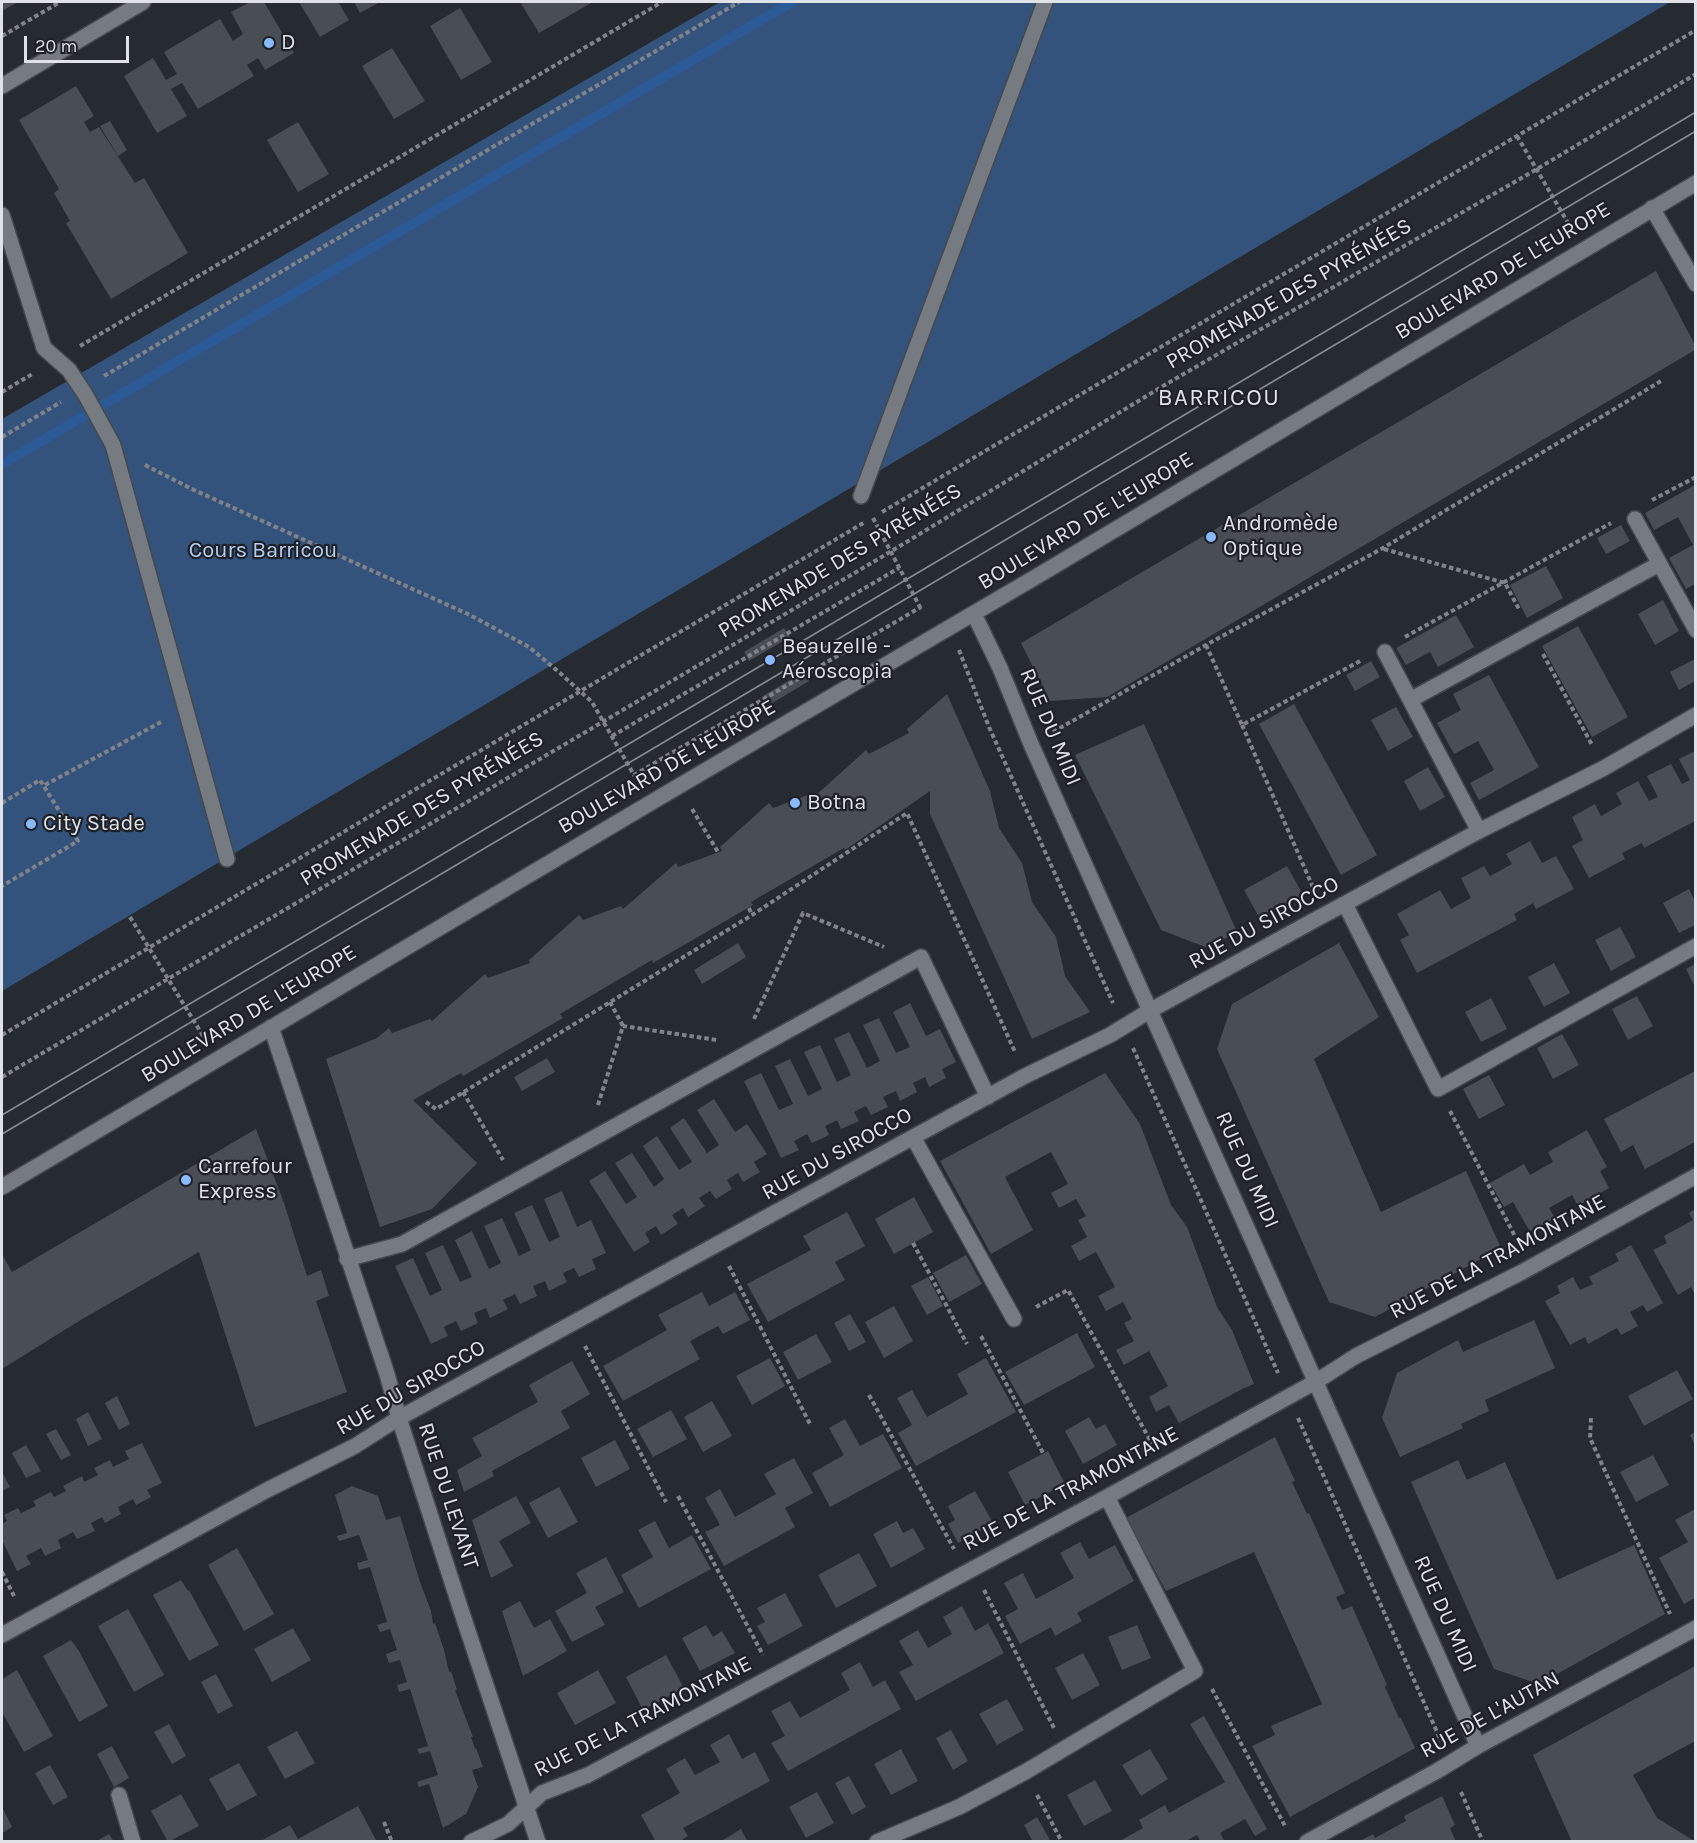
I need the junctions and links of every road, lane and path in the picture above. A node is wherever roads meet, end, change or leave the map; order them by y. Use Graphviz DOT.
graph roads {
  1 [pos="60,2"];
  2 [pos="142,2"];
  3 [pos="662,2"];
  4 [pos="739,2"];
  5 [pos="1045,2"];
  6 [pos="1695,30"];
  7 [pos="2,36"];
  8 [pos="1695,74"];
  9 [pos="2,86"];
  10 [pos="1517,135"];
  11 [pos="1537,169"];
  12 [pos="1695,183"];
  13 [pos="1652,208"];
  14 [pos="2,215"];
  15 [pos="1583,249"];
  16 [pos="1695,284"];
  17 [pos="57,360"];
  18 [pos="1661,381"];
  19 [pos="2,392"];
  20 [pos="83,392"];
  21 [pos="2,437"];
  22 [pos="113,446"];
  23 [pos="1695,477"];
  24 [pos="861,496"];
  25 [pos="1650,502"];
  26 [pos="1635,519"];
  27 [pos="1612,522"];
  28 [pos="880,532"];
  29 [pos="890,552"];
  30 [pos="1659,564"];
  31 [pos="899,568"];
  32 [pos="974,614"];
  33 [pos="1695,630"];
  34 [pos="1404,638"];
  35 [pos="1206,645"];
  36 [pos="1385,652"];
  37 [pos="962,656"];
  38 [pos="1363,660"];
  39 [pos="580,691"];
  40 [pos="1410,700"];
  41 [pos="186,709"];
  42 [pos="1695,715"];
  43 [pos="602,722"];
  44 [pos="1242,725"];
  45 [pos="612,736"];
  46 [pos="1031,744"];
  47 [pos="45,784"];
  48 [pos="679,786"];
  49 [pos="2,803"];
  50 [pos="1479,831"];
  51 [pos="718,852"];
  52 [pos="227,859"];
  53 [pos="2,886"];
  54 [pos="1316,894"];
  55 [pos="1345,904"];
  56 [pos="749,908"];
  57 [pos="752,915"];
  58 [pos="130,917"];
  59 [pos="1695,946"];
  60 [pos="149,948"];
  61 [pos="909,963"];
  62 [pos="169,978"];
  63 [pos="610,1002"];
  64 [pos="1115,1009"];
  65 [pos="1151,1010"];
  66 [pos="752,1023"];
  67 [pos="623,1026"];
  68 [pos="271,1028"];
  69 [pos="2,1035"];
  70 [pos="721,1040"];
  71 [pos="208,1047"];
  72 [pos="1134,1049"];
  73 [pos="1025,1076"];
  74 [pos="2,1077"];
  75 [pos="1438,1089"];
  76 [pos="463,1092"];
  77 [pos="988,1097"];
  78 [pos="426,1102"];
  79 [pos="595,1137"];
  80 [pos="913,1137"];
  81 [pos="1695,1176"];
  82 [pos="516,1181"];
  83 [pos="2,1187"];
  84 [pos="913,1243"];
  85 [pos="717,1245"];
  86 [pos="1523,1252"];
  87 [pos="347,1259"];
  88 [pos="1014,1319"];
  89 [pos="573,1323"];
  90 [pos="981,1336"];
  91 [pos="967,1344"];
  92 [pos="1317,1381"];
  93 [pos="1282,1382"];
  94 [pos="869,1395"];
  95 [pos="1296,1413"];
  96 [pos="399,1418"];
  97 [pos="1591,1418"];
  98 [pos="811,1426"];
  99 [pos="1152,1445"];
  100 [pos="1043,1454"];
  101 [pos="678,1496"];
  102 [pos="1107,1497"];
  103 [pos="666,1502"];
  104 [pos="955,1552"];
  105 [pos="973,1568"];
  106 [pos="1673,1620"];
  107 [pos="1695,1628"];
  108 [pos="2,1635"];
  109 [pos="764,1655"];
  110 [pos="1195,1671"];
  111 [pos="1478,1746"];
  112 [pos="1064,1748"];
  113 [pos="1451,1763"];
  114 [pos="1025,1772"];
  115 [pos="1461,1792"];
  116 [pos="119,1795"];
  117 [pos="527,1806"];
  118 [pos="384,1822"];
  119 [pos="1285,1826"];
  120 [pos="133,1842"];
  121 [pos="392,1842"];
  122 [pos="471,1842"];
  123 [pos="538,1842"];
  124 [pos="877,1842"];
  125 [pos="1062,1842"];
  126 [pos="1307,1842"];
  127 [pos="1483,1842"];
  1 -- 7 [label="path"];
  2 -- 9 [label="street"];
  3 -- 17 [label="path"];
  4 -- 20 [label="path"];
  5 -- 24 [label="street"];
  6 -- 10 [label="path"];
  8 -- 11 [label="path, PROMENADE DES PYRÉNÉES"];
  10 -- 11 [label="path"];
  10 -- 39 [label="path"];
  11 -- 15 [label="path"];
  11 -- 29 [label="path, PROMENADE DES PYRÉNÉES"];
  12 -- 13 [label="street, BOULEVARD DE L'EUROPE"];
  13 -- 15 [label="street, BOULEVARD DE L'EUROPE"];
  13 -- 16 [label="street"];
  14 -- 17 [label="street"];
  15 -- 32 [label="street, BOULEVARD DE L'EUROPE"];
  17 -- 19 [label="path"];
  17 -- 20 [label="street"];
  18 -- 35 [label="path"];
  20 -- 21 [label="path"];
  20 -- 22 [label="street"];
  22 -- 39 [label="path"];
  22 -- 41 [label="street"];
  23 -- 25 [label="path"];
  26 -- 30 [label="street"];
  27 -- 34 [label="path"];
  28 -- 29 [label="path"];
  29 -- 31 [label="path"];
  29 -- 43 [label="path, PROMENADE DES PYRÉNÉES"];
  30 -- 33 [label="street"];
  30 -- 40 [label="street"];
  31 -- 45 [label="path"];
  31 -- 45 [label="path"];
  32 -- 46 [label="street, RUE DU MIDI"];
  32 -- 48 [label="street, BOULEVARD DE L'EUROPE"];
  35 -- 44 [label="path"];
  35 -- 46 [label="path"];
  36 -- 40 [label="street"];
  37 -- 64 [label="path"];
  38 -- 44 [label="path"];
  39 -- 43 [label="path"];
  39 -- 60 [label="path"];
  40 -- 50 [label="street"];
  41 -- 47 [label="path"];
  41 -- 52 [label="street"];
  42 -- 50 [label="street, RUE DU SIROCCO"];
  43 -- 45 [label="path"];
  43 -- 62 [label="path, PROMENADE DES PYRÉNÉES"];
  44 -- 54 [label="path"];
  46 -- 65 [label="street, RUE DU MIDI"];
  47 -- 49 [label="path"];
  47 -- 53 [label="path"];
  48 -- 51 [label="path"];
  48 -- 68 [label="street, BOULEVARD DE L'EUROPE"];
  50 -- 55 [label="street, RUE DU SIROCCO"];
  55 -- 65 [label="street, RUE DU SIROCCO"];
  55 -- 75 [label="street"];
  56 -- 57 [label="path"];
  57 -- 63 [label="path"];
  57 -- 73 [label="path"];
  58 -- 60 [label="path"];
  59 -- 75 [label="street"];
  60 -- 62 [label="path"];
  60 -- 69 [label="path"];
  61 -- 66 [label="path"];
  61 -- 77 [label="street"];
  61 -- 79 [label="street"];
  62 -- 71 [label="path"];
  62 -- 74 [label="path, PROMENADE DES PYRÉNÉES"];
  63 -- 67 [label="path"];
  63 -- 76 [label="path"];
  65 -- 73 [label="street, RUE DU SIROCCO"];
  65 -- 92 [label="street, RUE DU MIDI"];
  67 -- 70 [label="path"];
  67 -- 79 [label="path"];
  68 -- 83 [label="street, BOULEVARD DE L'EUROPE"];
  68 -- 87 [label="street, RUE DU LEVANT"];
  72 -- 93 [label="path"];
  73 -- 77 [label="street, RUE DU SIROCCO"];
  75 -- 86 [label="path"];
  76 -- 78 [label="path"];
  76 -- 82 [label="path"];
  77 -- 80 [label="street, RUE DU SIROCCO"];
  79 -- 82 [label="street"];
  80 -- 85 [label="street, RUE DU SIROCCO"];
  80 -- 88 [label="street"];
  81 -- 92 [label="street, RUE DE LA TRAMONTANE"];
  82 -- 87 [label="street"];
  84 -- 91 [label="path"];
  85 -- 89 [label="street, RUE DU SIROCCO"];
  85 -- 98 [label="path"];
  87 -- 96 [label="street, RUE DU LEVANT"];
  88 -- 99 [label="path"];
  89 -- 96 [label="street, RUE DU SIROCCO"];
  89 -- 103 [label="path"];
  90 -- 100 [label="path"];
  92 -- 102 [label="street, RUE DE LA TRAMONTANE"];
  92 -- 111 [label="street, RUE DU MIDI"];
  94 -- 104 [label="path"];
  95 -- 113 [label="path"];
  96 -- 108 [label="street, RUE DU SIROCCO"];
  96 -- 117 [label="street, RUE DU LEVANT"];
  97 -- 106 [label="path"];
  101 -- 109 [label="path"];
  102 -- 105 [label="street, RUE DE LA TRAMONTANE"];
  102 -- 110 [label="street"];
  105 -- 112 [label="path"];
  105 -- 117 [label="street, RUE DE LA TRAMONTANE"];
  107 -- 111 [label="street, RUE DE L'AUTAN"];
  110 -- 112 [label="street"];
  110 -- 119 [label="path"];
  111 -- 113 [label="street, RUE DE L'AUTAN"];
  112 -- 114 [label="street"];
  113 -- 126 [label="street, RUE DE L'AUTAN"];
  114 -- 124 [label="street"];
  114 -- 125 [label="path"];
  115 -- 127 [label="path"];
  116 -- 120 [label="street"];
  117 -- 122 [label="street, RUE DE LA TRAMONTANE"];
  117 -- 123 [label="street, RUE DU LEVANT"];
  118 -- 121 [label="path"];
}
